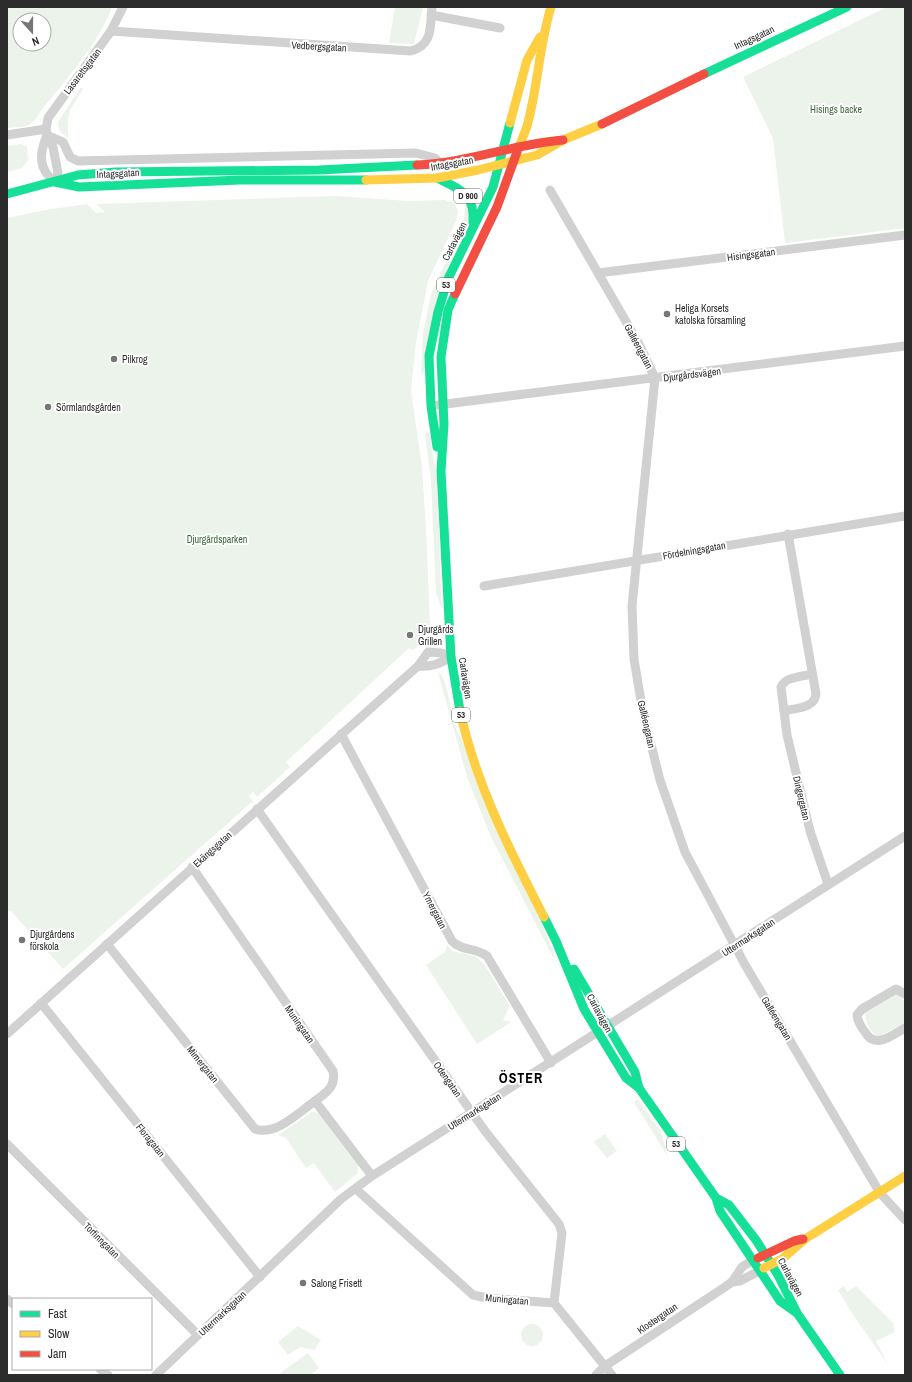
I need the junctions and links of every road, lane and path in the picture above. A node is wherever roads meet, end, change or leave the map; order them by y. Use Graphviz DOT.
graph roads {
  1 [pos="123,7"];
  2 [pos="551,7"];
  3 [pos="847,7"];
  4 [pos="432,11"];
  5 [pos="500,28"];
  6 [pos="544,30"];
  7 [pos="111,31"];
  8 [pos="47,132"];
  9 [pos="7,135"];
  10 [pos="563,140"];
  11 [pos="519,147"];
  12 [pos="503,151"];
  13 [pos="514,161"];
  14 [pos="440,164"];
  15 [pos="500,164"];
  16 [pos="437,178"];
  17 [pos="55,182"];
  18 [pos="550,190"];
  19 [pos="7,194"];
  20 [pos="472,230"];
  21 [pos="905,235"];
  22 [pos="598,273"];
  23 [pos="905,346"];
  24 [pos="655,378"];
  25 [pos="443,405"];
  26 [pos="431,406"];
  27 [pos="441,471"];
  28 [pos="905,516"];
  29 [pos="788,534"];
  30 [pos="635,560"];
  31 [pos="484,586"];
  32 [pos="451,657"];
  33 [pos="418,666"];
  34 [pos="812,674"];
  35 [pos="784,711"];
  36 [pos="341,734"];
  37 [pos="257,809"];
  38 [pos="905,836"];
  39 [pos="192,867"];
  40 [pos="828,884"];
  41 [pos="556,941"];
  42 [pos="108,944"];
  43 [pos="735,946"];
  44 [pos="905,994"];
  45 [pos="41,1004"];
  46 [pos="608,1026"];
  47 [pos="905,1028"];
  48 [pos="597,1033"];
  49 [pos="7,1034"];
  50 [pos="551,1063"];
  51 [pos="639,1088"];
  52 [pos="315,1101"];
  53 [pos="472,1113"];
  54 [pos="7,1144"];
  55 [pos="372,1176"];
  56 [pos="905,1176"];
  57 [pos="356,1189"];
  58 [pos="880,1193"];
  59 [pos="716,1198"];
  60 [pos="905,1220"];
  61 [pos="804,1239"];
  62 [pos="766,1253"];
  63 [pos="753,1260"];
  64 [pos="772,1264"];
  65 [pos="759,1270"];
  66 [pos="260,1278"];
  67 [pos="732,1282"];
  68 [pos="554,1303"];
  69 [pos="797,1314"];
  70 [pos="198,1335"];
  71 [pos="605,1366"];
  72 [pos="156,1375"];
  73 [pos="596,1375"];
  74 [pos="612,1375"];
  75 [pos="840,1375"];
  1 -- 7 [label="street, Lasarettsgatan"];
  2 -- 6 [label="main road, Carlavägen / 53"];
  3 -- 10 [label="main road, Intagsgatan"];
  4 -- 5 [label="street, Vedbergsgatan"];
  4 -- 7 [label="street, Vedbergsgatan"];
  6 -- 11 [label="main road, Carlavägen / 53"];
  6 -- 12 [label="main road, Carlavägen / 53"];
  7 -- 8 [label="street, Lasarettsgatan"];
  8 -- 9 [label="street"];
  8 -- 14 [label="street, Intagsgatan"];
  8 -- 17 [label="street"];
  8 -- 17 [label="street, Lasarettsgatan"];
  10 -- 11 [label="main road, Intagsgatan"];
  10 -- 13 [label="main road, Intagsgatan"];
  11 -- 12 [label="main road, Intagsgatan / D 900"];
  11 -- 13 [label="main road, Carlavägen / 53"];
  12 -- 14 [label="main road, Intagsgatan / D 900"];
  12 -- 15 [label="main road, Carlavägen / 53"];
  13 -- 15 [label="main road, Intagsgatan / D 900"];
  13 -- 25 [label="main road, Carlavägen / 53"];
  14 -- 17 [label="main road, Intagsgatan / D 900"];
  15 -- 16 [label="main road, Intagsgatan / D 900"];
  15 -- 20 [label="main road, Carlavägen / 53"];
  16 -- 17 [label="main road, Intagsgatan / D 900"];
  16 -- 20 [label="main road, D 900"];
  17 -- 19 [label="main road, D 900"];
  18 -- 22 [label="street, Galléengatan"];
  20 -- 26 [label="main road, Carlavägen / 53"];
  21 -- 22 [label="street, Hisingsgatan"];
  22 -- 24 [label="street, Galléengatan"];
  23 -- 24 [label="street, Djurgårdsvägen"];
  24 -- 25 [label="street, Djurgårdsvägen"];
  24 -- 30 [label="street, Galléengatan"];
  25 -- 26 [label="street, Djurgårdsvägen"];
  25 -- 27 [label="main road, Carlavägen / 53"];
  26 -- 27 [label="main road, Carlavägen / 53"];
  27 -- 32 [label="main road, Carlavägen / 53"];
  28 -- 29 [label="street, Fördelningsgatan"];
  29 -- 30 [label="street, Fördelningsgatan"];
  29 -- 34 [label="street"];
  30 -- 31 [label="street, Fördelningsgatan"];
  30 -- 43 [label="street, Galléengatan"];
  32 -- 33 [label="street"];
  32 -- 33 [label="street, Ekängsgatan"];
  32 -- 41 [label="main road, Carlavägen / 53"];
  33 -- 36 [label="street, Ekängsgatan"];
  34 -- 35 [label="street, Dingergatan"];
  34 -- 35 [label="street"];
  35 -- 40 [label="street, Dingergatan"];
  36 -- 37 [label="street, Ekängsgatan"];
  36 -- 50 [label="street, Ymergatan"];
  37 -- 39 [label="street, Ekängsgatan"];
  37 -- 53 [label="street, Odengatan"];
  38 -- 40 [label="street, Uttermarksgatan"];
  39 -- 42 [label="street, Ekängsgatan"];
  39 -- 52 [label="street, Muningatan"];
  40 -- 43 [label="street, Uttermarksgatan"];
  41 -- 46 [label="main road, Carlavägen / 53"];
  41 -- 48 [label="main road, Carlavägen / 53"];
  42 -- 45 [label="street, Ekängsgatan"];
  42 -- 52 [label="street, Mimergatan"];
  43 -- 46 [label="street, Uttermarksgatan"];
  43 -- 58 [label="street, Galléengatan"];
  44 -- 47 [label="street"];
  45 -- 49 [label="street, Ekängsgatan"];
  45 -- 66 [label="street, Floragatan"];
  46 -- 48 [label="street, Uttermarksgatan"];
  46 -- 51 [label="main road, Carlavägen / 53"];
  48 -- 50 [label="street, Uttermarksgatan"];
  48 -- 51 [label="main road, Carlavägen / 53"];
  50 -- 53 [label="street, Uttermarksgatan"];
  51 -- 59 [label="main road, Carlavägen / 53"];
  52 -- 55 [label="street"];
  53 -- 55 [label="street, Uttermarksgatan"];
  53 -- 68 [label="street, Odengatan"];
  54 -- 70 [label="street, Torfinngatan"];
  55 -- 57 [label="street, Uttermarksgatan"];
  56 -- 58 [label="main road, Klostergatan"];
  57 -- 66 [label="street, Uttermarksgatan"];
  57 -- 68 [label="street, Muningatan"];
  58 -- 60 [label="street, Galléengatan"];
  58 -- 61 [label="main road, Klostergatan"];
  59 -- 62 [label="main road, Carlavägen / 53"];
  59 -- 63 [label="main road, Carlavägen / 53"];
  61 -- 62 [label="main road, Klostergatan"];
  61 -- 64 [label="main road, Klostergatan"];
  62 -- 63 [label="main road, Klostergatan"];
  62 -- 64 [label="main road, Carlavägen / 53"];
  63 -- 65 [label="main road, Carlavägen / 53"];
  63 -- 67 [label="street, Klostergatan"];
  64 -- 65 [label="main road, Klostergatan"];
  64 -- 69 [label="main road, Carlavägen / 53"];
  65 -- 67 [label="street, Klostergatan"];
  65 -- 69 [label="main road, Carlavägen / 53"];
  66 -- 70 [label="street, Uttermarksgatan"];
  67 -- 71 [label="street, Klostergatan"];
  68 -- 71 [label="street"];
  69 -- 75 [label="main road, Carlavägen / 53"];
  70 -- 72 [label="street, Uttermarksgatan"];
  71 -- 73 [label="street, Klostergatan"];
  71 -- 74 [label="street"];
}
